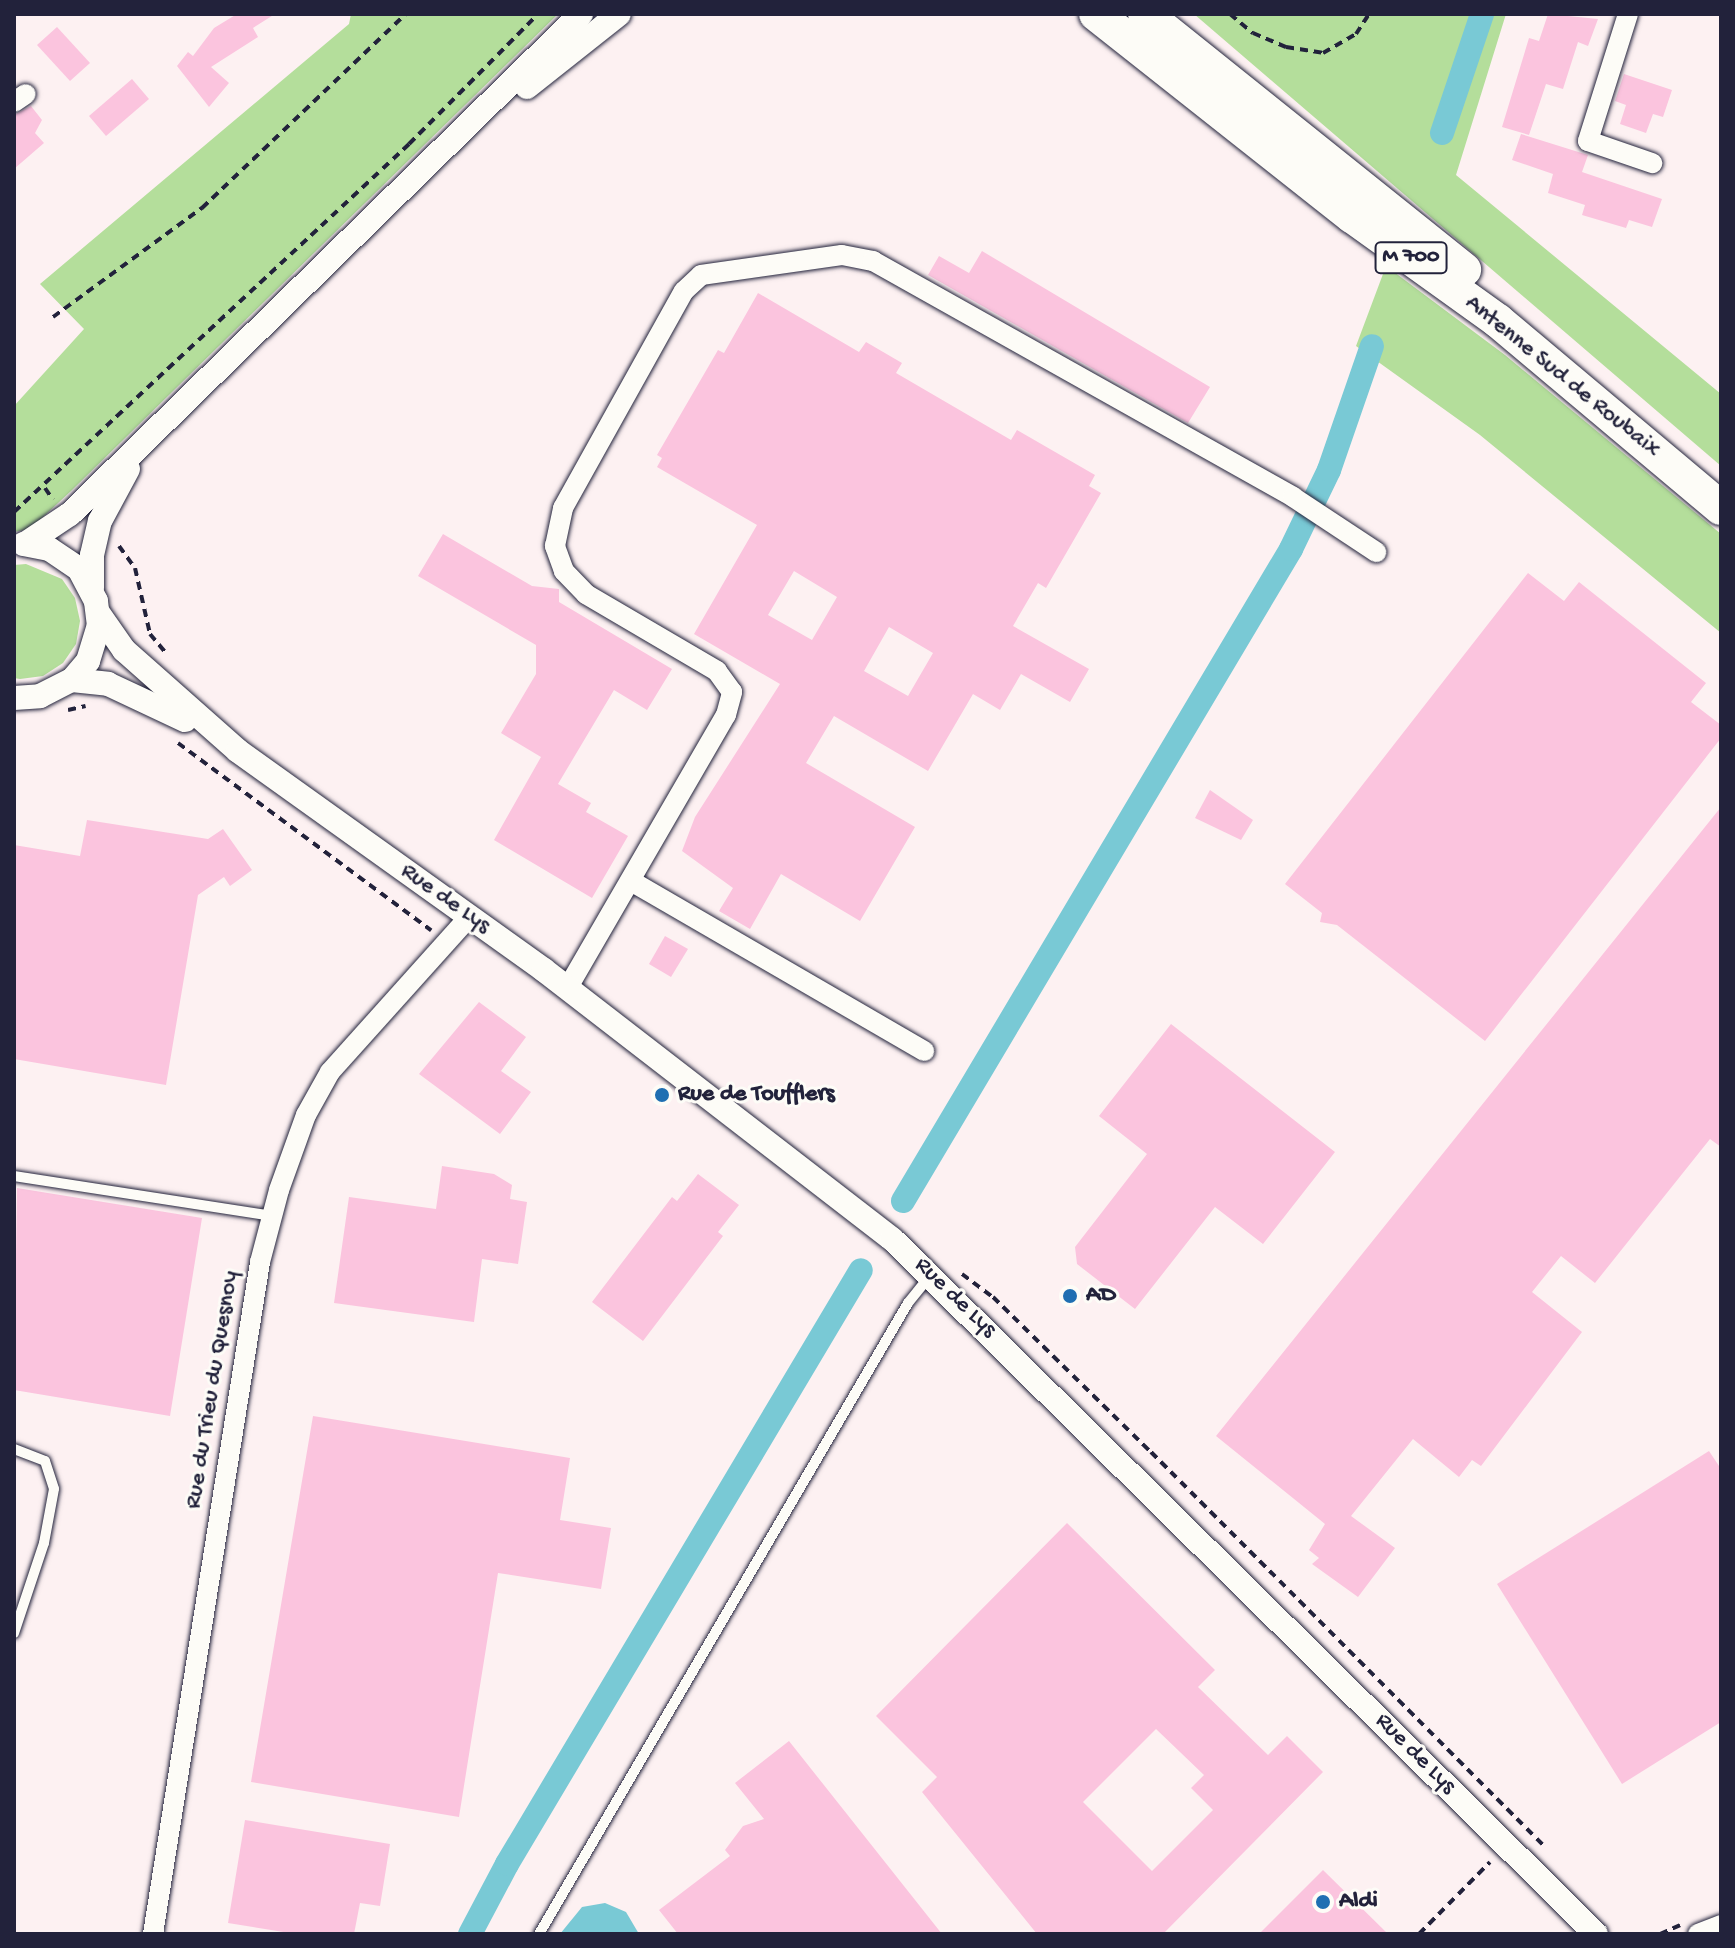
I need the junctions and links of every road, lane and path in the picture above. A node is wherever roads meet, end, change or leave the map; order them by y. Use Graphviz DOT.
graph roads {
  1 [pos="406,14"];
  2 [pos="538,14"];
  3 [pos="581,14"];
  4 [pos="619,14"];
  5 [pos="1096,14"];
  6 [pos="1145,14"];
  7 [pos="1230,14"];
  8 [pos="1369,14"];
  9 [pos="1628,14"];
  10 [pos="444,153"];
  11 [pos="1652,163"];
  12 [pos="53,317"];
  13 [pos="170,413"];
  14 [pos="1721,487"];
  15 [pos="45,488"];
  16 [pos="1721,508"];
  17 [pos="14,512"];
  18 [pos="70,514"];
  19 [pos="97,532"];
  20 [pos="20,544"];
  21 [pos="1376,552"];
  22 [pos="92,589"];
  23 [pos="99,614"];
  24 [pos="167,654"];
  25 [pos="72,680"];
  26 [pos="14,698"];
  27 [pos="91,704"];
  28 [pos="58,713"];
  29 [pos="166,737"];
  30 [pos="238,751"];
  31 [pos="631,881"];
  32 [pos="469,917"];
  33 [pos="447,942"];
  34 [pos="567,989"];
  35 [pos="924,1051"];
  36 [pos="14,1176"];
  37 [pos="271,1216"];
  38 [pos="943,1272"];
  39 [pos="14,1449"];
  40 [pos="14,1633"];
  41 [pos="1547,1850"];
  42 [pos="1494,1857"];
  43 [pos="1721,1925"];
  44 [pos="153,1934"];
  45 [pos="539,1934"];
  46 [pos="1419,1934"];
  47 [pos="1596,1934"];
  48 [pos="1698,1934"];
  1 -- 12 [label="path"];
  2 -- 15 [label="path"];
  3 -- 10 [label="street"];
  4 -- 10 [label="street"];
  5 -- 16 [label="highway, Antenne Sud de Roubaix / M 700"];
  6 -- 14 [label="highway, Antenne Sud de Roubaix / M 700"];
  7 -- 8 [label="path"];
  9 -- 11 [label="street"];
  10 -- 13 [label="street"];
  13 -- 18 [label="street"];
  13 -- 19 [label="street"];
  15 -- 17 [label="path"];
  15 -- 18 [label="path"];
  18 -- 20 [label="street"];
  19 -- 22 [label="street"];
  19 -- 24 [label="path"];
  20 -- 22 [label="street"];
  21 -- 31 [label="street"];
  22 -- 23 [label="street"];
  23 -- 25 [label="street"];
  23 -- 30 [label="street, Rue de Lys"];
  25 -- 26 [label="street"];
  25 -- 30 [label="street, Rue de Lys"];
  27 -- 28 [label="path"];
  29 -- 33 [label="path"];
  30 -- 32 [label="street, Rue de Lys"];
  31 -- 34 [label="street"];
  31 -- 35 [label="street"];
  32 -- 33 [label="street, Rue du Trieu du Quesnoy"];
  32 -- 34 [label="street, Rue de Lys"];
  33 -- 37 [label="street, Rue du Trieu du Quesnoy"];
  34 -- 38 [label="street, Rue de Lys"];
  36 -- 37 [label="lane"];
  37 -- 44 [label="street, Rue du Trieu du Quesnoy"];
  38 -- 41 [label="path"];
  38 -- 45 [label="lane"];
  38 -- 47 [label="street, Rue de Lys"];
  39 -- 40 [label="lane"];
  42 -- 46 [label="path"];
  43 -- 48 [label="street"];
}
